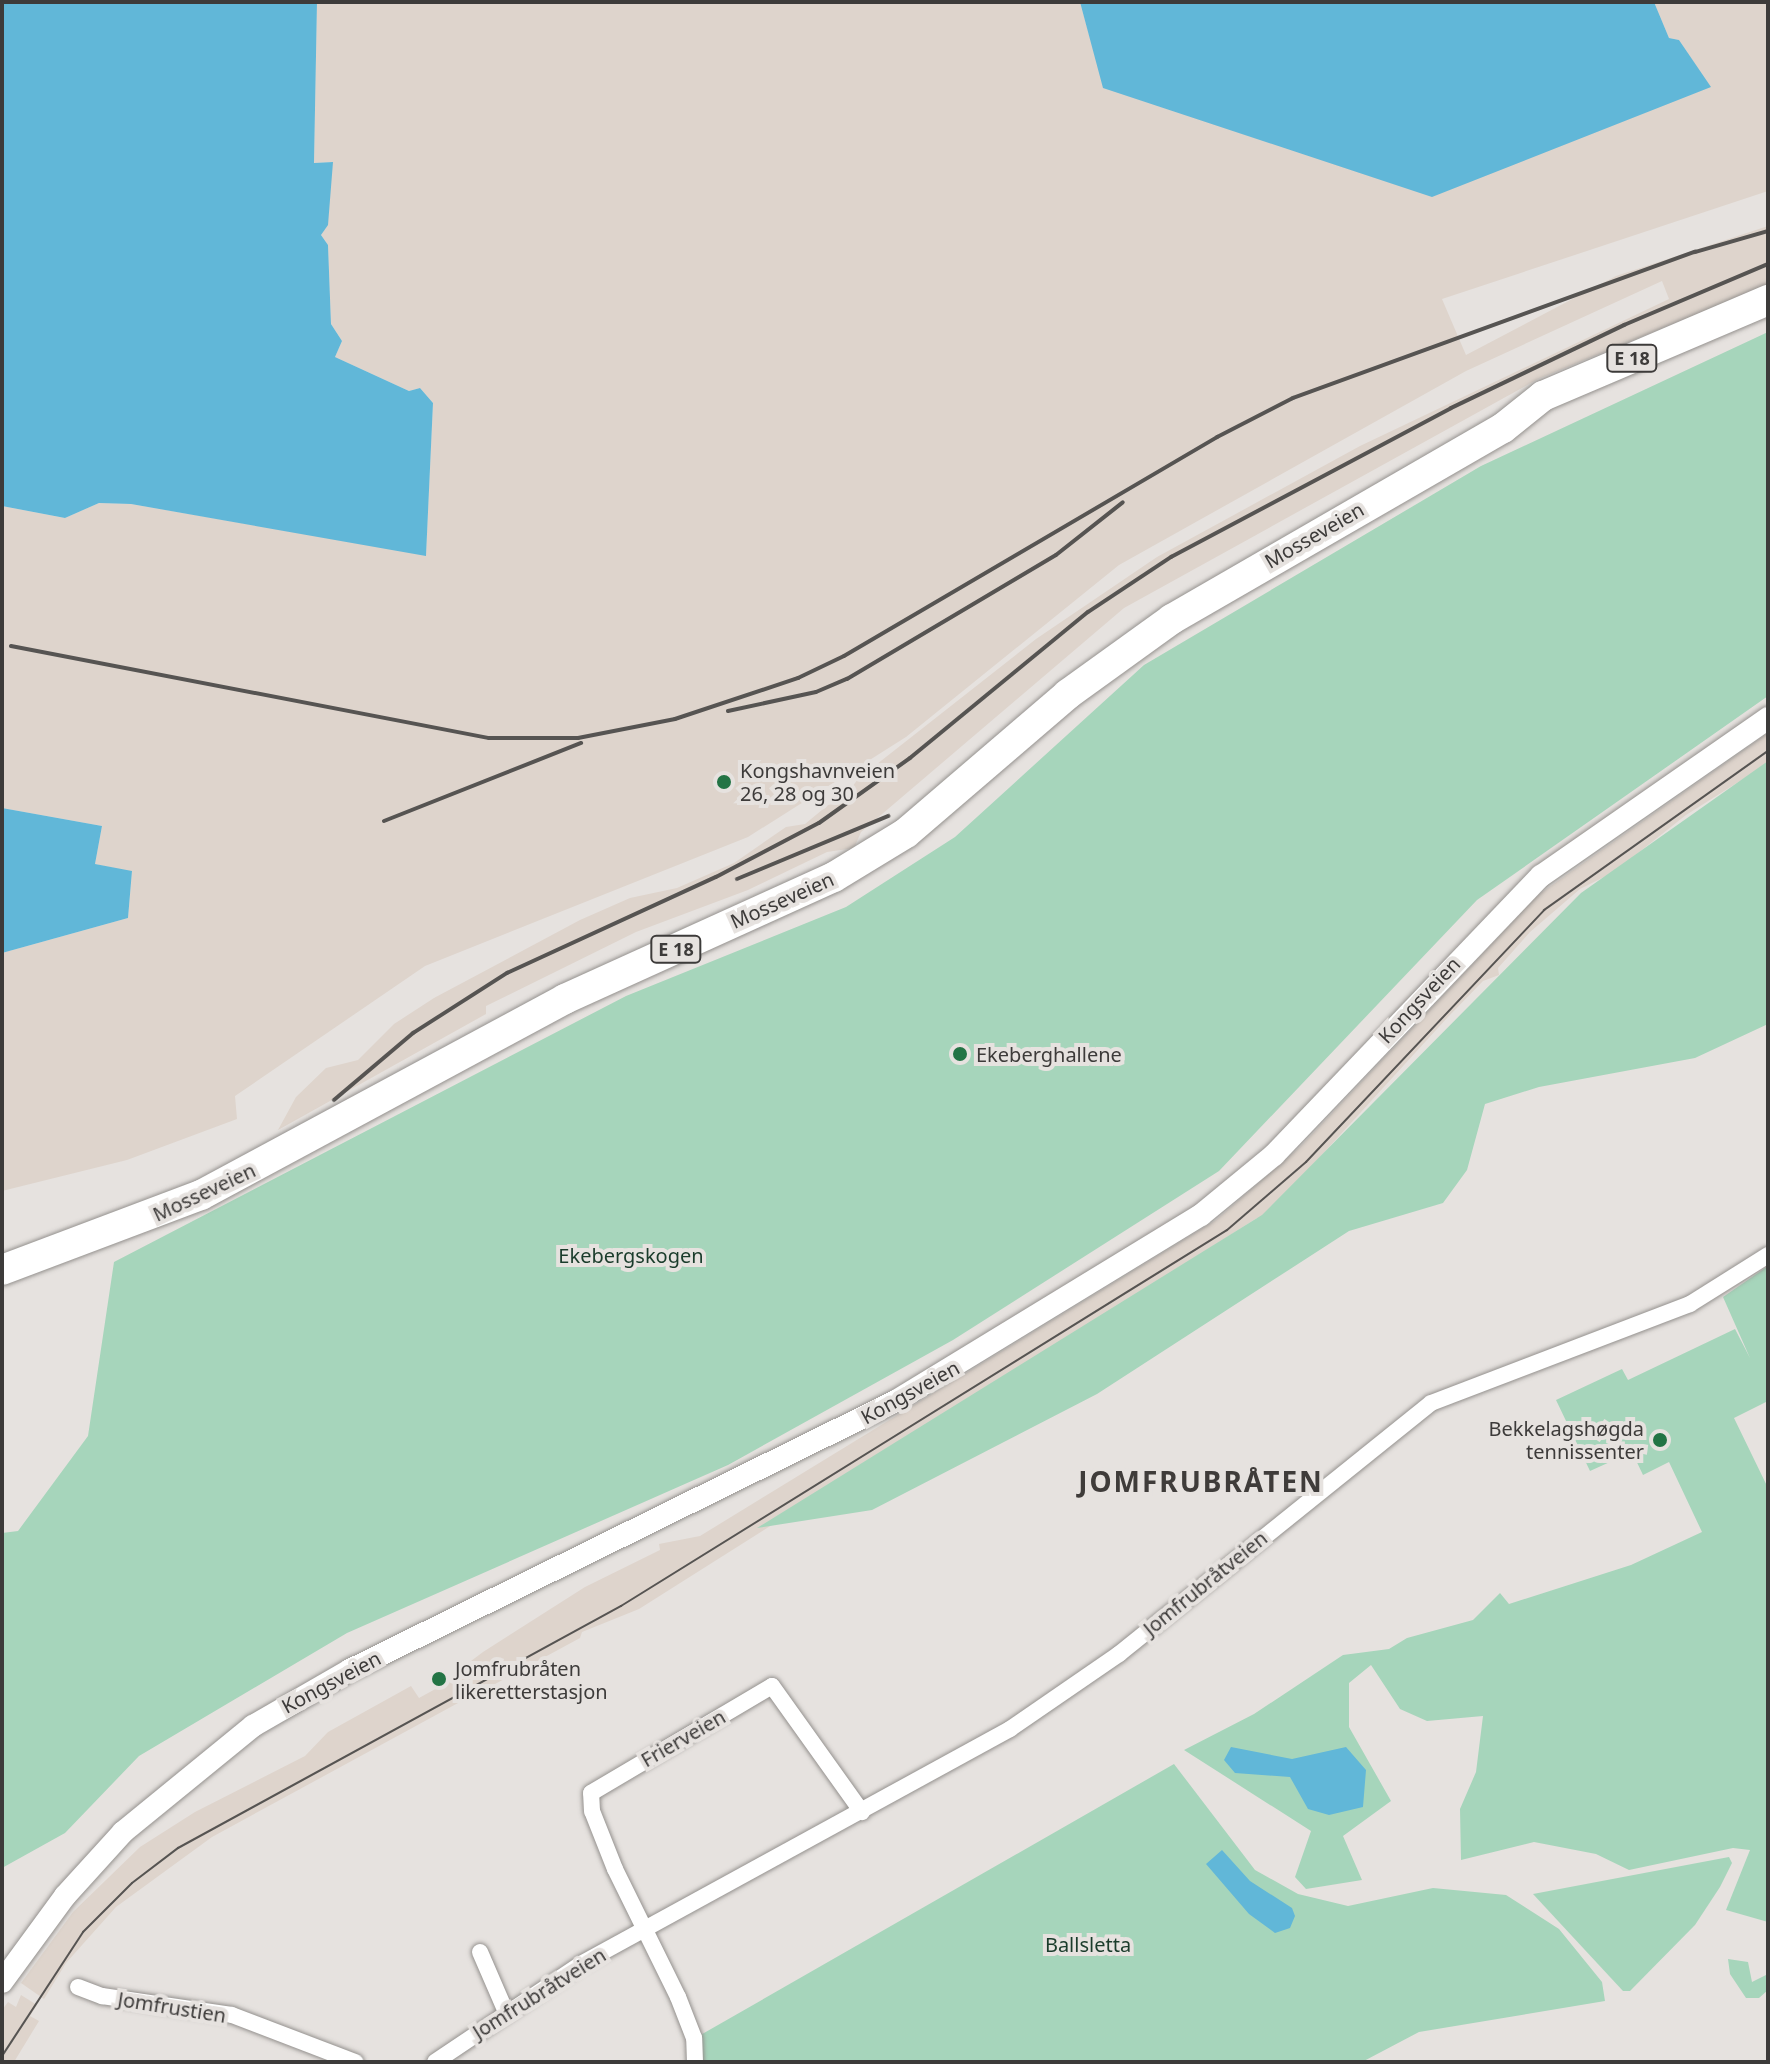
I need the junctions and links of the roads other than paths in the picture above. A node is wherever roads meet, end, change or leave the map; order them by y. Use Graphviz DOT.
graph roads {
  1 [pos="1768,300"];
  2 [pos="1768,320"];
  3 [pos="1503,428"];
  4 [pos="1768,718"];
  5 [pos="1768,1255"];
  6 [pos="2,1270"];
  7 [pos="862,1812"];
  8 [pos="646,1929"];
  9 [pos="480,1952"];
  10 [pos="2,1982"];
  11 [pos="78,1987"];
  12 [pos="506,2012"];
  13 [pos="355,2062"];
  14 [pos="435,2062"];
  15 [pos="695,2062"];
  1 -- 3 [label="highway, Mosseveien / E 18"];
  2 -- 3 [label="highway, Mosseveien / E 18"];
  3 -- 6 [label="highway, Mosseveien / E 18"];
  4 -- 10 [label="main road, Kongsveien"];
  5 -- 7 [label="street, Jomfrubråtveien"];
  7 -- 8 [label="street, Jomfrubråtveien"];
  7 -- 8 [label="street, Frierveien"];
  8 -- 12 [label="street, Jomfrubråtveien"];
  8 -- 15 [label="street"];
  9 -- 12 [label="street"];
  11 -- 13 [label="street, Jomfrustien"];
  12 -- 14 [label="street, Jomfrubråtveien"];
}
